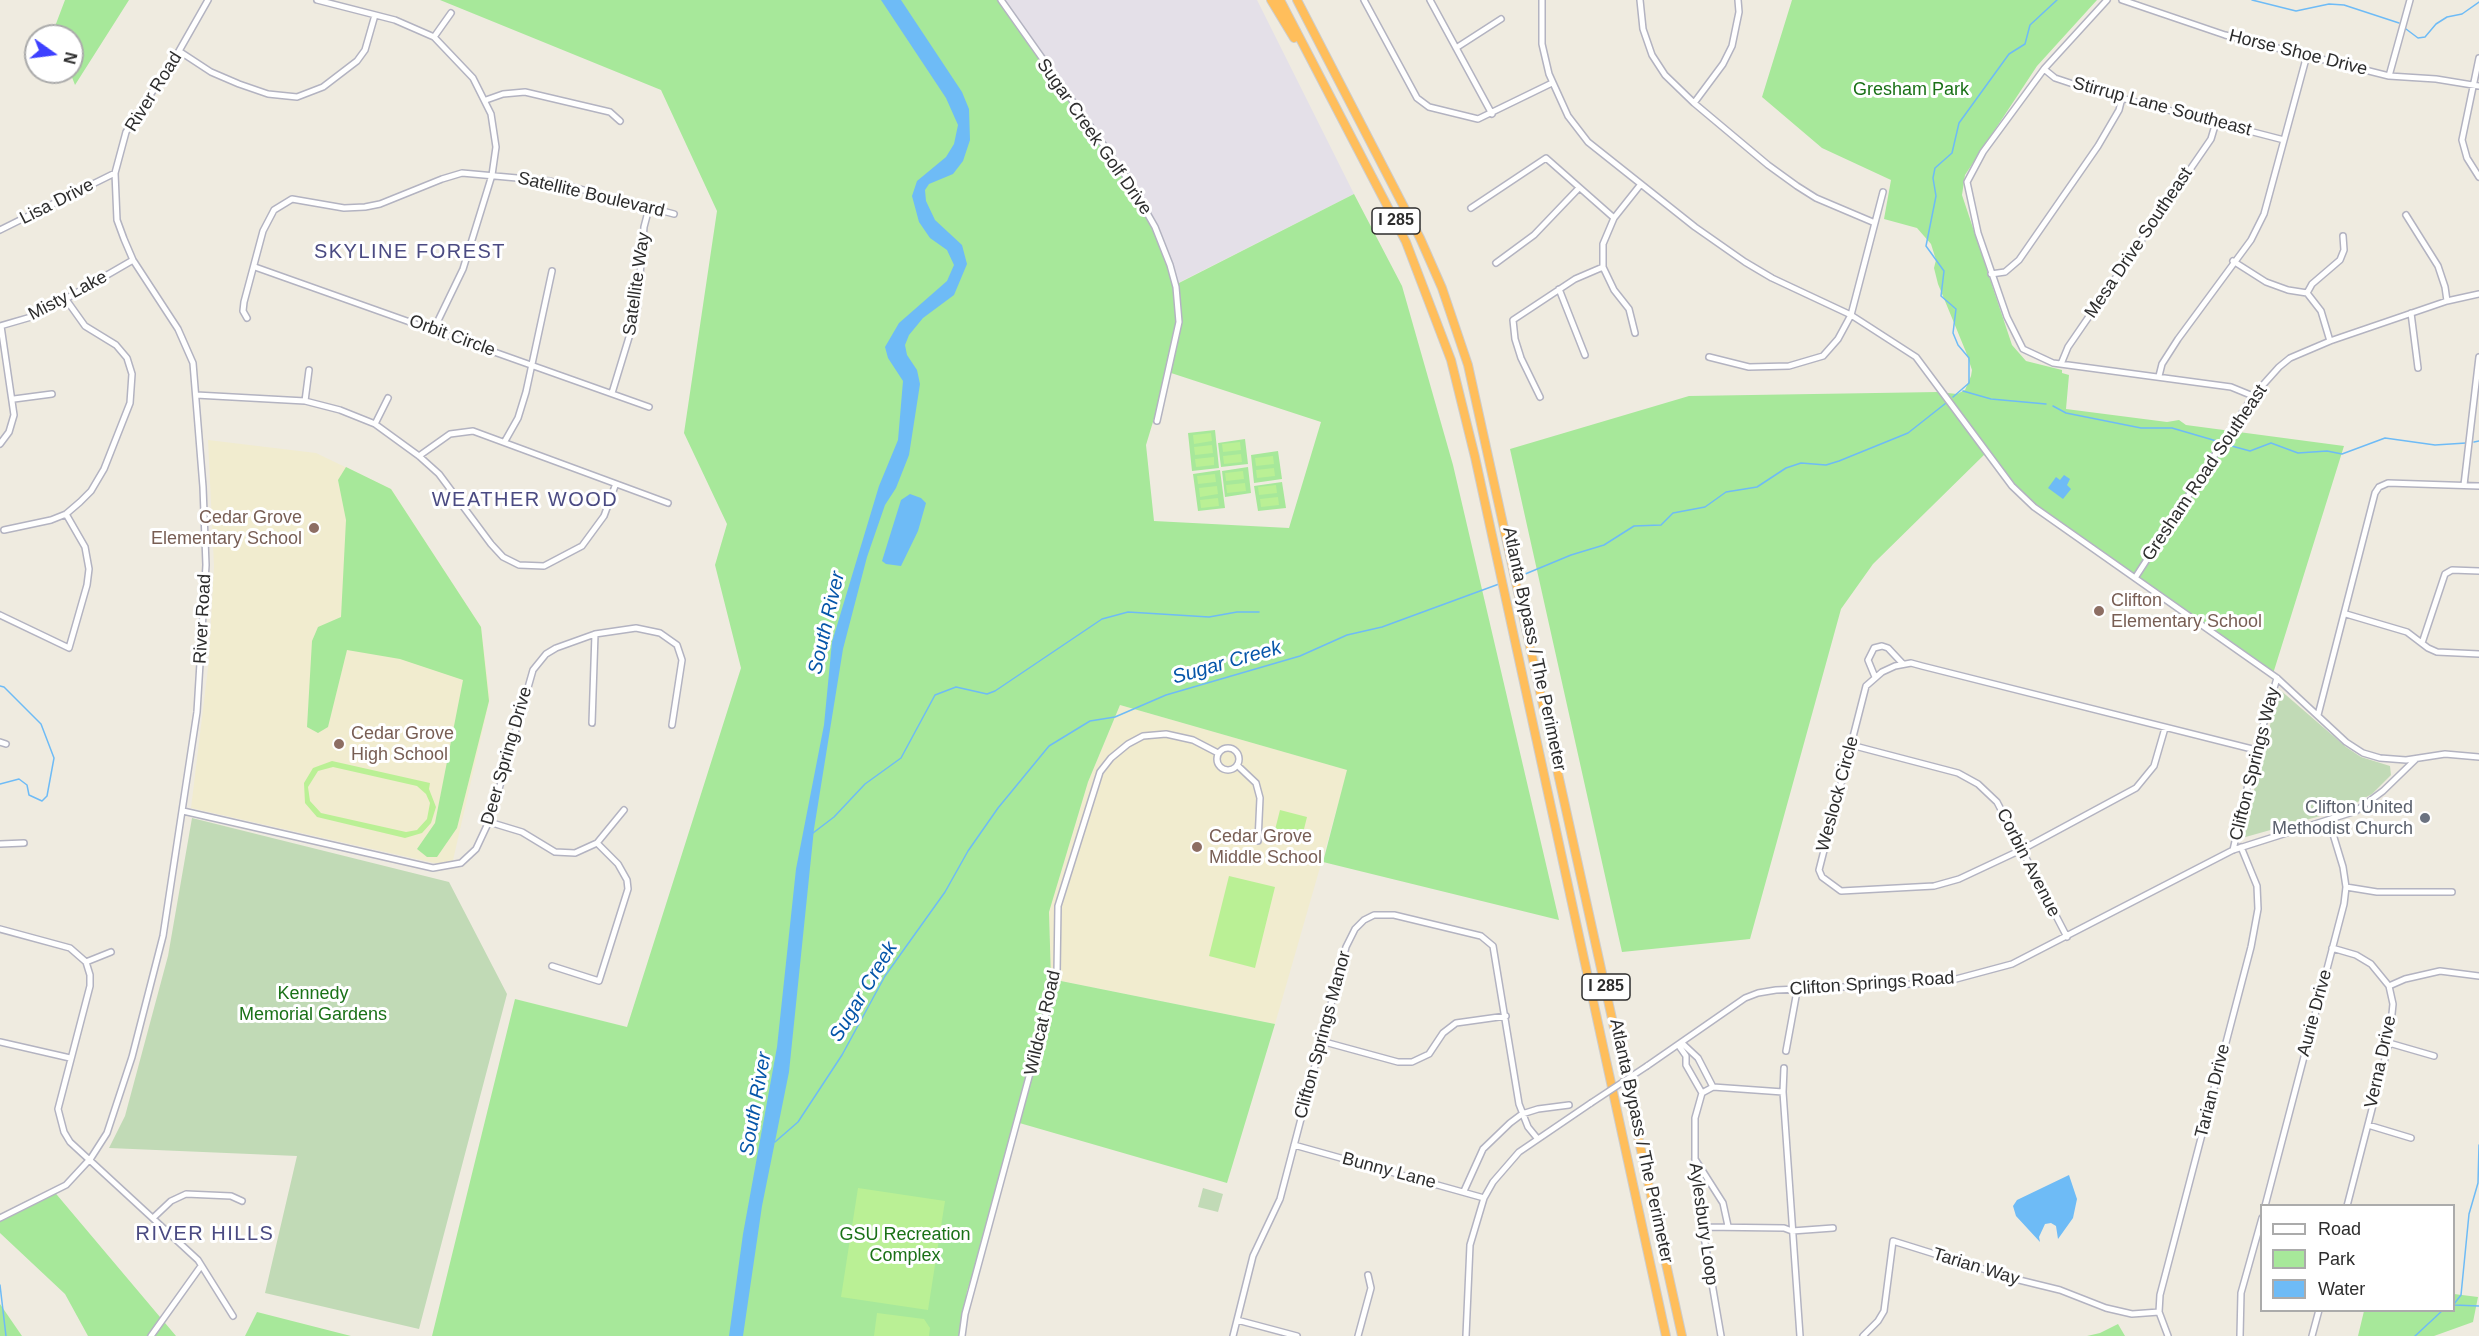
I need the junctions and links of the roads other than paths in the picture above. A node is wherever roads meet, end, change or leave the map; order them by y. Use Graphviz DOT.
graph roads {
  1 [pos="208,0"];
  2 [pos="317,0"];
  3 [pos="1001,0"];
  4 [pos="1271,0"];
  5 [pos="1280,0"];
  6 [pos="1297,0"];
  7 [pos="1364,0"];
  8 [pos="1430,0"];
  9 [pos="1542,0"];
  10 [pos="1640,0"];
  11 [pos="1737,0"];
  12 [pos="2107,0"];
  13 [pos="2122,0"];
  14 [pos="2410,0"];
  15 [pos="451,13"];
  16 [pos="375,15"];
  17 [pos="1501,19"];
  18 [pos="434,37"];
  19 [pos="1456,48"];
  20 [pos="180,51"];
  21 [pos="2307,56"];
  22 [pos="2479,58"];
  23 [pos="2044,69"];
  24 [pos="2389,76"];
  25 [pos="1552,83"];
  26 [pos="2477,85"];
  27 [pos="1327,91"];
  28 [pos="2122,98"];
  29 [pos="486,100"];
  30 [pos="1694,104"];
  31 [pos="1492,114"];
  32 [pos="620,121"];
  33 [pos="2216,122"];
  34 [pos="2284,140"];
  35 [pos="114,173"];
  36 [pos="492,175"];
  37 [pos="2479,177"];
  38 [pos="1641,184"];
  39 [pos="1578,189"];
  40 [pos="1882,192"];
  41 [pos="649,208"];
  42 [pos="1471,208"];
  43 [pos="674,214"];
  44 [pos="2406,215"];
  45 [pos="1614,218"];
  46 [pos="1875,222"];
  47 [pos="0,230"];
  48 [pos="2343,236"];
  49 [pos="133,260"];
  50 [pos="2233,261"];
  51 [pos="1496,263"];
  52 [pos="255,267"];
  53 [pos="1603,267"];
  54 [pos="552,271"];
  55 [pos="1991,274"];
  56 [pos="1559,289"];
  57 [pos="2307,293"];
  58 [pos="2479,294"];
  59 [pos="65,298"];
  60 [pos="2447,302"];
  61 [pos="2411,313"];
  62 [pos="1851,315"];
  63 [pos="247,318"];
  64 [pos="1,326"];
  65 [pos="434,329"];
  66 [pos="1635,333"];
  67 [pos="2330,341"];
  68 [pos="1585,355"];
  69 [pos="1709,357"];
  70 [pos="2479,357"];
  71 [pos="2061,364"];
  72 [pos="531,365"];
  73 [pos="2418,368"];
  74 [pos="309,370"];
  75 [pos="2159,376"];
  76 [pos="612,393"];
  77 [pos="52,394"];
  78 [pos="196,395"];
  79 [pos="2253,396"];
  80 [pos="1540,397"];
  81 [pos="388,398"];
  82 [pos="14,399"];
  83 [pos="304,401"];
  84 [pos="649,407"];
  85 [pos="1156,421"];
  86 [pos="375,424"];
  87 [pos="505,441"];
  88 [pos="0,444"];
  89 [pos="419,456"];
  90 [pos="2464,484"];
  91 [pos="615,486"];
  92 [pos="2479,486"];
  93 [pos="668,503"];
  94 [pos="66,514"];
  95 [pos="4,530"];
  96 [pos="2479,571"];
  97 [pos="2134,578"];
  98 [pos="2346,614"];
  99 [pos="0,615"];
  100 [pos="595,634"];
  101 [pos="2422,643"];
  102 [pos="2479,654"];
  103 [pos="1903,664"];
  104 [pos="1875,677"];
  105 [pos="2277,678"];
  106 [pos="2318,715"];
  107 [pos="592,723"];
  108 [pos="672,725"];
  109 [pos="2165,728"];
  110 [pos="1851,745"];
  111 [pos="2256,750"];
  112 [pos="1218,753"];
  113 [pos="2479,756"];
  114 [pos="2416,758"];
  115 [pos="1237,765"];
  116 [pos="624,810"];
  117 [pos="183,811"];
  118 [pos="2329,821"];
  119 [pos="489,822"];
  120 [pos="1258,841"];
  121 [pos="24,843"];
  122 [pos="597,843"];
  123 [pos="0,844"];
  124 [pos="2241,847"];
  125 [pos="2023,849"];
  126 [pos="2233,850"];
  127 [pos="2346,887"];
  128 [pos="2452,892"];
  129 [pos="0,929"];
  130 [pos="2067,938"];
  131 [pos="2332,948"];
  132 [pos="111,952"];
  133 [pos="86,962"];
  134 [pos="552,966"];
  135 [pos="2479,976"];
  136 [pos="2389,986"];
  137 [pos="1797,991"];
  138 [pos="1506,1016"];
  139 [pos="1321,1041"];
  140 [pos="0,1042"];
  141 [pos="2389,1043"];
  142 [pos="1681,1045"];
  143 [pos="1786,1051"];
  144 [pos="2434,1056"];
  145 [pos="69,1058"];
  146 [pos="1784,1068"];
  147 [pos="1704,1070"];
  148 [pos="1693,1076"];
  149 [pos="1713,1087"];
  150 [pos="1783,1092"];
  151 [pos="1702,1093"];
  152 [pos="1569,1105"];
  153 [pos="1522,1114"];
  154 [pos="2368,1125"];
  155 [pos="1537,1138"];
  156 [pos="2411,1138"];
  157 [pos="1294,1145"];
  158 [pos="1694,1157"];
  159 [pos="91,1158"];
  160 [pos="1464,1191"];
  161 [pos="1484,1198"];
  162 [pos="242,1201"];
  163 [pos="2266,1204"];
  164 [pos="2348,1204"];
  165 [pos="0,1218"];
  166 [pos="153,1218"];
  167 [pos="2260,1225"];
  168 [pos="1728,1226"];
  169 [pos="1704,1227"];
  170 [pos="1833,1228"];
  171 [pos="1792,1230"];
  172 [pos="201,1266"];
  173 [pos="1368,1275"];
  174 [pos="2159,1312"];
  175 [pos="2319,1312"];
  176 [pos="232,1316"];
  177 [pos="1237,1320"];
  178 [pos="152,1336"];
  179 [pos="962,1336"];
  180 [pos="1233,1336"];
  181 [pos="1297,1336"];
  182 [pos="1358,1336"];
  183 [pos="1466,1336"];
  184 [pos="1666,1336"];
  185 [pos="1682,1336"];
  186 [pos="1722,1336"];
  187 [pos="1800,1336"];
  188 [pos="1863,1336"];
  189 [pos="2168,1336"];
  190 [pos="2240,1336"];
  191 [pos="2312,1336"];
  1 -- 20 [label="street, River Road"];
  2 -- 16 [label="street"];
  3 -- 85 [label="street, Sugar Creek Golf Drive"];
  4 -- 27 [label="highway"];
  5 -- 27 [label="highway, Atlanta Bypass / The Perimeter / I 285"];
  6 -- 185 [label="highway, Atlanta Bypass / The Perimeter / I 285"];
  7 -- 31 [label="street"];
  8 -- 19 [label="street"];
  9 -- 25 [label="street"];
  10 -- 30 [label="street"];
  11 -- 30 [label="street"];
  12 -- 23 [label="street"];
  13 -- 21 [label="street, Horse Shoe Drive"];
  14 -- 24 [label="street"];
  15 -- 18 [label="street"];
  16 -- 18 [label="street"];
  16 -- 20 [label="street"];
  17 -- 19 [label="street"];
  18 -- 29 [label="street"];
  19 -- 31 [label="street"];
  20 -- 35 [label="street, River Road"];
  21 -- 24 [label="street, Horse Shoe Drive"];
  21 -- 34 [label="street"];
  22 -- 26 [label="street"];
  23 -- 28 [label="street, Stirrup Lane Southeast"];
  23 -- 55 [label="street"];
  24 -- 26 [label="street, Horse Shoe Drive"];
  25 -- 31 [label="street"];
  25 -- 38 [label="street"];
  26 -- 37 [label="street"];
  27 -- 184 [label="highway, Atlanta Bypass / The Perimeter / I 285"];
  28 -- 33 [label="street, Stirrup Lane Southeast"];
  28 -- 55 [label="street"];
  29 -- 32 [label="street"];
  29 -- 36 [label="street"];
  30 -- 46 [label="street"];
  33 -- 34 [label="street, Stirrup Lane Southeast"];
  33 -- 71 [label="street, Mesa Drive Southeast"];
  34 -- 50 [label="street"];
  35 -- 47 [label="street, Lisa Drive"];
  35 -- 49 [label="street, River Road"];
  36 -- 41 [label="street, Satellite Boulevard"];
  36 -- 52 [label="street, Satellite Boulevard"];
  36 -- 65 [label="street"];
  38 -- 45 [label="street"];
  38 -- 62 [label="street"];
  39 -- 42 [label="street"];
  39 -- 45 [label="street"];
  39 -- 51 [label="street"];
  40 -- 46 [label="street"];
  41 -- 43 [label="street, Satellite Boulevard"];
  41 -- 76 [label="street, Satellite Way"];
  44 -- 60 [label="street"];
  45 -- 53 [label="street"];
  46 -- 62 [label="street"];
  48 -- 57 [label="street"];
  49 -- 59 [label="street, Misty Lake"];
  49 -- 78 [label="street, River Road"];
  50 -- 57 [label="street"];
  50 -- 75 [label="street"];
  52 -- 63 [label="street, Satellite Boulevard"];
  52 -- 65 [label="street, Orbit Circle"];
  53 -- 56 [label="street"];
  53 -- 66 [label="street"];
  54 -- 72 [label="street"];
  55 -- 71 [label="street"];
  56 -- 68 [label="street"];
  56 -- 80 [label="street"];
  57 -- 67 [label="street"];
  58 -- 60 [label="street, Gresham Road Southeast"];
  59 -- 64 [label="street, Misty Lake"];
  59 -- 94 [label="street"];
  60 -- 61 [label="street, Gresham Road Southeast"];
  61 -- 67 [label="street, Gresham Road Southeast"];
  61 -- 73 [label="street"];
  62 -- 69 [label="street"];
  62 -- 97 [label="street"];
  64 -- 82 [label="street"];
  65 -- 72 [label="street, Orbit Circle"];
  67 -- 79 [label="street, Gresham Road Southeast"];
  70 -- 90 [label="street"];
  71 -- 75 [label="street"];
  72 -- 76 [label="street, Orbit Circle"];
  72 -- 87 [label="street"];
  74 -- 83 [label="street"];
  75 -- 79 [label="street"];
  76 -- 84 [label="street, Orbit Circle"];
  77 -- 82 [label="street"];
  78 -- 83 [label="street"];
  78 -- 117 [label="street, River Road"];
  79 -- 97 [label="street, Gresham Road Southeast"];
  81 -- 86 [label="street"];
  82 -- 88 [label="street"];
  83 -- 86 [label="street"];
  86 -- 89 [label="street"];
  87 -- 89 [label="street"];
  87 -- 91 [label="street"];
  89 -- 91 [label="street"];
  90 -- 92 [label="street"];
  90 -- 98 [label="street"];
  91 -- 93 [label="street"];
  94 -- 95 [label="street"];
  94 -- 99 [label="street"];
  96 -- 101 [label="street"];
  97 -- 105 [label="street"];
  98 -- 101 [label="street"];
  98 -- 106 [label="street"];
  100 -- 107 [label="street"];
  100 -- 108 [label="street, Deer Spring Drive"];
  100 -- 119 [label="street, Deer Spring Drive"];
  101 -- 102 [label="street"];
  103 -- 104 [label="street"];
  103 -- 104 [label="street"];
  103 -- 109 [label="street"];
  104 -- 110 [label="street, Weslock Circle"];
  105 -- 106 [label="street"];
  105 -- 111 [label="street, Clifton Springs Way"];
  106 -- 114 [label="street"];
  109 -- 111 [label="street"];
  109 -- 125 [label="street, Weslock Circle"];
  110 -- 125 [label="street, Corbin Avenue"];
  110 -- 125 [label="street, Weslock Circle"];
  111 -- 126 [label="street, Clifton Springs Way"];
  112 -- 115 [label="street"];
  112 -- 115 [label="street"];
  112 -- 179 [label="street, Wildcat Road"];
  113 -- 114 [label="street"];
  114 -- 118 [label="street, Clifton Springs Road"];
  115 -- 120 [label="street"];
  116 -- 122 [label="street"];
  117 -- 119 [label="street, Deer Spring Drive"];
  117 -- 159 [label="street, River Road"];
  118 -- 124 [label="street, Clifton Springs Road"];
  118 -- 127 [label="street, Aurie Drive"];
  119 -- 122 [label="street"];
  121 -- 123 [label="street"];
  122 -- 134 [label="street"];
  124 -- 126 [label="street, Clifton Springs Road"];
  124 -- 174 [label="street, Tarian Drive"];
  125 -- 130 [label="street, Corbin Avenue"];
  126 -- 130 [label="street, Clifton Springs Road"];
  127 -- 128 [label="street"];
  127 -- 131 [label="street, Aurie Drive"];
  129 -- 133 [label="street"];
  130 -- 137 [label="street, Clifton Springs Road"];
  131 -- 136 [label="street"];
  131 -- 163 [label="street, Aurie Drive"];
  132 -- 133 [label="street"];
  133 -- 145 [label="street"];
  135 -- 136 [label="street"];
  136 -- 141 [label="street, Verna Drive"];
  137 -- 142 [label="street, Clifton Springs Road"];
  137 -- 143 [label="street"];
  138 -- 139 [label="street"];
  138 -- 139 [label="street, Clifton Springs Manor"];
  138 -- 153 [label="street, Clifton Springs Manor"];
  139 -- 157 [label="street, Clifton Springs Manor"];
  140 -- 145 [label="street"];
  141 -- 144 [label="street"];
  141 -- 154 [label="street, Verna Drive"];
  142 -- 147 [label="street"];
  142 -- 148 [label="street"];
  142 -- 155 [label="street, Clifton Springs Road, bridge"];
  145 -- 159 [label="street"];
  146 -- 150 [label="street"];
  147 -- 148 [label="street"];
  147 -- 149 [label="street"];
  148 -- 151 [label="street"];
  149 -- 150 [label="street"];
  149 -- 151 [label="street"];
  150 -- 171 [label="street"];
  151 -- 158 [label="street, Aylesbury Loop"];
  152 -- 153 [label="street"];
  153 -- 155 [label="street, Clifton Springs Manor"];
  153 -- 160 [label="street"];
  154 -- 156 [label="street"];
  154 -- 164 [label="street, Verna Drive"];
  155 -- 161 [label="street, Clifton Springs Road"];
  157 -- 160 [label="street, Bunny Lane"];
  157 -- 177 [label="street, Clifton Springs Manor"];
  158 -- 168 [label="street"];
  158 -- 169 [label="street, Aylesbury Loop"];
  159 -- 165 [label="street, River Road"];
  159 -- 166 [label="street"];
  160 -- 161 [label="street, Bunny Lane"];
  161 -- 183 [label="street, Clifton Springs Road"];
  162 -- 166 [label="street"];
  166 -- 172 [label="street"];
  167 -- 190 [label="street"];
  168 -- 169 [label="street"];
  168 -- 171 [label="street"];
  169 -- 186 [label="street, Aylesbury Loop"];
  170 -- 171 [label="street"];
  171 -- 187 [label="street"];
  172 -- 176 [label="street"];
  172 -- 178 [label="street"];
  173 -- 182 [label="street"];
  174 -- 188 [label="street, Tarian Way"];
  174 -- 189 [label="street, Tarian Drive"];
  175 -- 191 [label="street"];
  177 -- 180 [label="street, Clifton Springs Manor"];
  177 -- 181 [label="street"];
}
